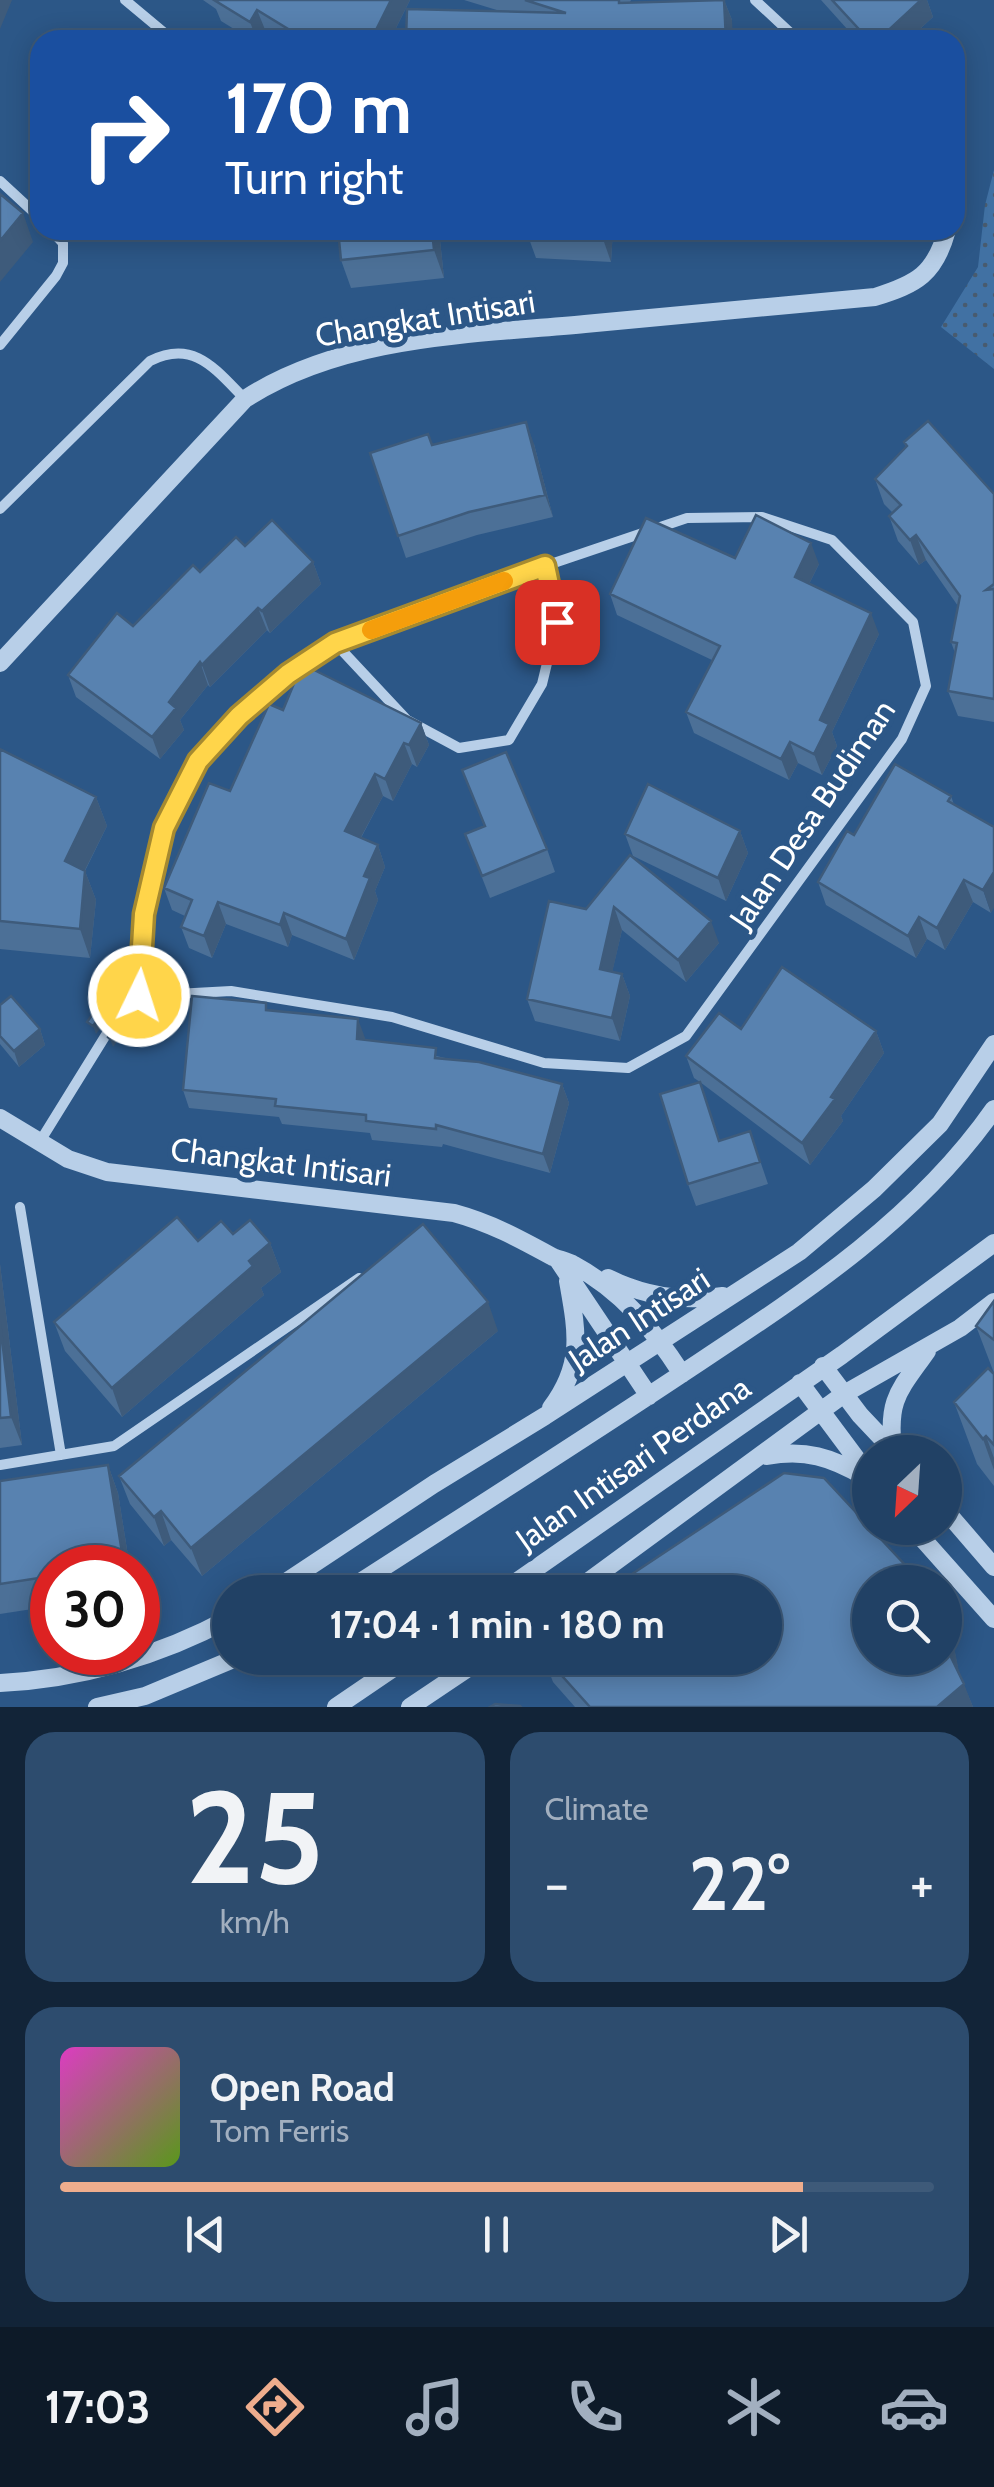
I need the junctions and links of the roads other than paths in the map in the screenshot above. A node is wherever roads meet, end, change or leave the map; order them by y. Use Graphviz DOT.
graph roads {
  1 [pos="125,0"];
  2 [pos="755,0"];
  3 [pos="161,30"];
  4 [pos="787,30"];
  5 [pos="0,181"];
  6 [pos="30,209"];
  7 [pos="61,240"];
  8 [pos="944,240"];
  9 [pos="0,345"];
  10 [pos="245,400"];
  11 [pos="0,508"];
  12 [pos="545,566"];
  13 [pos="335,643"];
  14 [pos="0,663"];
  15 [pos="139,996"];
  16 [pos="994,1044"];
  17 [pos="994,1110"];
  18 [pos="0,1118"];
  19 [pos="38,1144"];
  20 [pos="20,1207"];
  21 [pos="994,1244"];
  22 [pos="565,1266"];
  23 [pos="373,1269"];
  24 [pos="734,1294"];
  25 [pos="994,1302"];
  26 [pos="661,1341"];
  27 [pos="930,1346"];
  28 [pos="628,1363"];
  29 [pos="823,1366"];
  30 [pos="682,1374"];
  31 [pos="800,1383"];
  32 [pos="844,1394"];
  33 [pos="649,1396"];
  34 [pos="821,1413"];
  35 [pos="545,1416"];
  36 [pos="880,1435"];
  37 [pos="892,1435"];
  38 [pos="852,1454"];
  39 [pos="62,1455"];
  40 [pos="761,1457"];
  41 [pos="0,1465"];
  42 [pos="852,1469"];
  43 [pos="962,1530"];
  44 [pos="928,1545"];
  45 [pos="994,1567"];
  46 [pos="297,1575"];
  47 [pos="371,1575"];
  48 [pos="526,1575"];
  49 [pos="598,1575"];
  50 [pos="994,1619"];
  51 [pos="212,1626"];
  52 [pos="212,1668"];
  53 [pos="383,1675"];
  54 [pos="458,1675"];
  55 [pos="0,1683"];
  56 [pos="97,1707"];
  57 [pos="336,1707"];
  58 [pos="410,1707"];
  1 -- 3 [label="street"];
  2 -- 4 [label="street"];
  5 -- 6 [label="street"];
  7 -- 9 [label="street"];
  8 -- 10 [label="street, Changkat Intisari"];
  10 -- 11 [label="street"];
  10 -- 14 [label="street, Changkat Intisari"];
  12 -- 13 [label="street, Jalan Desa Budiman"];
  12 -- 13 [label="street"];
  12 -- 15 [label="street, Jalan Desa Budiman"];
  13 -- 15 [label="street, Jalan Desa Budiman"];
  15 -- 19 [label="street"];
  16 -- 24 [label="street, Jalan Intisari"];
  17 -- 30 [label="street"];
  18 -- 19 [label="street, Changkat Intisari"];
  19 -- 22 [label="street, Changkat Intisari"];
  20 -- 39 [label="street"];
  21 -- 29 [label="street, Jalan Intisari Perdana"];
  22 -- 24 [label="street"];
  22 -- 26 [label="street, Changkat Intisari"];
  22 -- 28 [label="street, Changkat Intisari"];
  22 -- 35 [label="street"];
  23 -- 39 [label="street"];
  24 -- 26 [label="street, Jalan Intisari"];
  25 -- 27 [label="street, Jalan Intisari Perdana"];
  26 -- 28 [label="street, Jalan Intisari"];
  26 -- 30 [label="street, Changkat Intisari"];
  27 -- 32 [label="street, Jalan Intisari Perdana"];
  27 -- 37 [label="street"];
  28 -- 33 [label="street, Changkat Intisari"];
  28 -- 35 [label="street, Jalan Intisari"];
  29 -- 31 [label="street, Jalan Intisari Perdana"];
  29 -- 32 [label="street"];
  30 -- 33 [label="street"];
  31 -- 34 [label="street"];
  31 -- 48 [label="street, Jalan Intisari Perdana"];
  32 -- 34 [label="street, Jalan Intisari Perdana"];
  32 -- 36 [label="street"];
  33 -- 47 [label="street"];
  34 -- 38 [label="street"];
  34 -- 40 [label="street, Jalan Intisari Perdana"];
  35 -- 46 [label="street, Jalan Intisari"];
  39 -- 41 [label="street"];
  40 -- 42 [label="street"];
  40 -- 49 [label="street, Jalan Intisari Perdana"];
  43 -- 45 [label="street"];
  44 -- 50 [label="street"];
  51 -- 55 [label="street"];
  52 -- 56 [label="street"];
  53 -- 57 [label="street"];
  54 -- 58 [label="street"];
}
